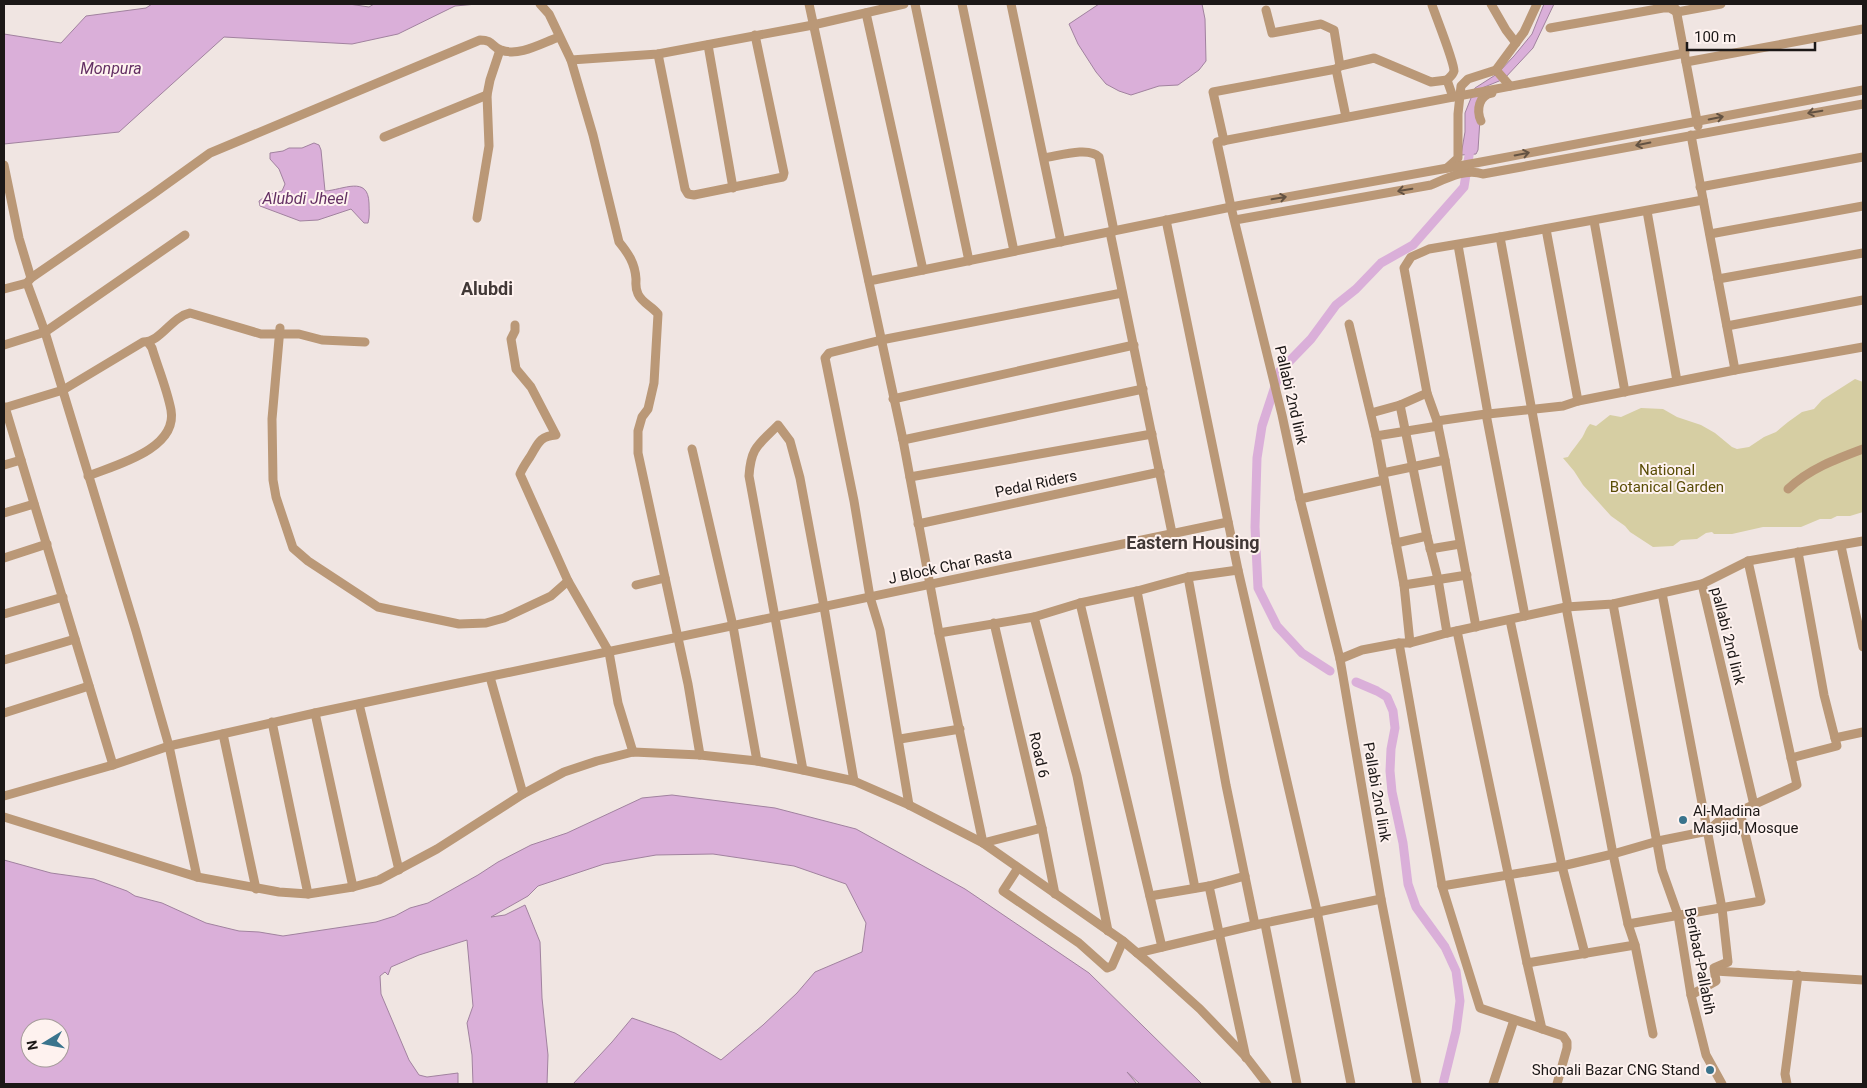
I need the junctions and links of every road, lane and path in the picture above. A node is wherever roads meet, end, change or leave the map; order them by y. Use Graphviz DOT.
graph roads {
  1 [pos="540,4"];
  2 [pos="809,4"];
  3 [pos="904,4"];
  4 [pos="915,4"];
  5 [pos="962,4"];
  6 [pos="1011,4"];
  7 [pos="1491,4"];
  8 [pos="1721,4"];
  9 [pos="1432,5"];
  10 [pos="1533,6"];
  11 [pos="1675,8"];
  12 [pos="1266,10"];
  13 [pos="866,13"];
  14 [pos="813,25"];
  15 [pos="1550,28"];
  16 [pos="1863,29"];
  17 [pos="755,35"];
  18 [pos="559,37"];
  19 [pos="1516,43"];
  20 [pos="708,45"];
  21 [pos="500,50"];
  22 [pos="658,54"];
  23 [pos="1686,58"];
  24 [pos="571,60"];
  25 [pos="1338,67"];
  26 [pos="1496,71"];
  27 [pos="1447,80"];
  28 [pos="1505,86"];
  29 [pos="1863,90"];
  30 [pos="487,95"];
  31 [pos="1458,96"];
  32 [pos="1863,104"];
  33 [pos="1346,117"];
  34 [pos="1480,121"];
  35 [pos="1697,121"];
  36 [pos="1695,134"];
  37 [pos="384,137"];
  38 [pos="1224,141"];
  39 [pos="1863,157"];
  40 [pos="1044,158"];
  41 [pos="4,165"];
  42 [pos="1476,166"];
  43 [pos="1450,170"];
  44 [pos="1700,187"];
  45 [pos="733,188"];
  46 [pos="1703,200"];
  47 [pos="1863,206"];
  48 [pos="1231,207"];
  49 [pos="1647,211"];
  50 [pos="477,218"];
  51 [pos="1166,220"];
  52 [pos="1235,220"];
  53 [pos="1594,221"];
  54 [pos="1546,229"];
  55 [pos="1112,231"];
  56 [pos="1710,234"];
  57 [pos="185,235"];
  58 [pos="1500,238"];
  59 [pos="1062,242"];
  60 [pos="1458,245"];
  61 [pos="1014,251"];
  62 [pos="1863,253"];
  63 [pos="969,261"];
  64 [pos="923,270"];
  65 [pos="1718,279"];
  66 [pos="29,280"];
  67 [pos="869,281"];
  68 [pos="4,289"];
  69 [pos="1122,292"];
  70 [pos="1863,300"];
  71 [pos="1349,324"];
  72 [pos="514,325"];
  73 [pos="1727,326"];
  74 [pos="280,331"];
  75 [pos="45,332"];
  76 [pos="881,340"];
  77 [pos="148,342"];
  78 [pos="365,342"];
  79 [pos="4,345"];
  80 [pos="1134,345"];
  81 [pos="1863,346"];
  82 [pos="1735,370"];
  83 [pos="1677,381"];
  84 [pos="1143,389"];
  85 [pos="63,390"];
  86 [pos="1625,392"];
  87 [pos="1427,393"];
  88 [pos="894,399"];
  89 [pos="1578,401"];
  90 [pos="1400,405"];
  91 [pos="5,407"];
  92 [pos="1531,409"];
  93 [pos="1371,413"];
  94 [pos="1487,414"];
  95 [pos="1437,423"];
  96 [pos="1406,432"];
  97 [pos="1152,434"];
  98 [pos="1376,436"];
  99 [pos="903,440"];
  100 [pos="692,449"];
  101 [pos="1863,449"];
  102 [pos="21,460"];
  103 [pos="1445,460"];
  104 [pos="4,465"];
  105 [pos="1413,467"];
  106 [pos="1160,472"];
  107 [pos="88,476"];
  108 [pos="1383,476"];
  109 [pos="910,477"];
  110 [pos="1788,489"];
  111 [pos="1300,498"];
  112 [pos="34,504"];
  113 [pos="4,513"];
  114 [pos="1228,522"];
  115 [pos="918,524"];
  116 [pos="1172,533"];
  117 [pos="1427,536"];
  118 [pos="1863,541"];
  119 [pos="1396,543"];
  120 [pos="47,544"];
  121 [pos="1460,544"];
  122 [pos="1841,546"];
  123 [pos="1430,549"];
  124 [pos="1798,552"];
  125 [pos="4,558"];
  126 [pos="1748,561"];
  127 [pos="1238,570"];
  128 [pos="1467,575"];
  129 [pos="1188,577"];
  130 [pos="665,578"];
  131 [pos="1438,579"];
  132 [pos="568,581"];
  133 [pos="636,584"];
  134 [pos="931,584"];
  135 [pos="1702,584"];
  136 [pos="1404,585"];
  137 [pos="1138,591"];
  138 [pos="1662,593"];
  139 [pos="62,597"];
  140 [pos="870,597"];
  141 [pos="1080,603"];
  142 [pos="1613,604"];
  143 [pos="824,607"];
  144 [pos="1567,607"];
  145 [pos="4,614"];
  146 [pos="1526,616"];
  147 [pos="776,617"];
  148 [pos="1034,618"];
  149 [pos="1510,620"];
  150 [pos="994,623"];
  151 [pos="733,626"];
  152 [pos="1476,627"];
  153 [pos="1457,631"];
  154 [pos="939,633"];
  155 [pos="1447,633"];
  156 [pos="677,638"];
  157 [pos="75,639"];
  158 [pos="1399,643"];
  159 [pos="1410,644"];
  160 [pos="1863,647"];
  161 [pos="609,652"];
  162 [pos="1340,659"];
  163 [pos="4,660"];
  164 [pos="490,677"];
  165 [pos="90,686"];
  166 [pos="359,704"];
  167 [pos="4,713"];
  168 [pos="315,713"];
  169 [pos="272,722"];
  170 [pos="960,729"];
  171 [pos="1863,732"];
  172 [pos="223,734"];
  173 [pos="1835,738"];
  174 [pos="900,740"];
  175 [pos="169,746"];
  176 [pos="633,752"];
  177 [pos="700,755"];
  178 [pos="1791,758"];
  179 [pos="757,761"];
  180 [pos="113,765"];
  181 [pos="803,770"];
  182 [pos="854,781"];
  183 [pos="523,794"];
  184 [pos="4,796"];
  185 [pos="909,805"];
  186 [pos="1754,805"];
  187 [pos="1740,812"];
  188 [pos="4,817"];
  189 [pos="1042,828"];
  190 [pos="1708,831"];
  191 [pos="1658,841"];
  192 [pos="983,843"];
  193 [pos="1613,854"];
  194 [pos="1562,866"];
  195 [pos="1018,868"];
  196 [pos="399,870"];
  197 [pos="1509,875"];
  198 [pos="1245,876"];
  199 [pos="197,878"];
  200 [pos="1209,886"];
  201 [pos="1442,886"];
  202 [pos="353,887"];
  203 [pos="1195,888"];
  204 [pos="256,889"];
  205 [pos="308,894"];
  206 [pos="1055,894"];
  207 [pos="1150,896"];
  208 [pos="1381,899"];
  209 [pos="1722,908"];
  210 [pos="1317,912"];
  211 [pos="1678,915"];
  212 [pos="1265,924"];
  213 [pos="1628,924"];
  214 [pos="1254,925"];
  215 [pos="1108,931"];
  216 [pos="1220,933"];
  217 [pos="1123,941"];
  218 [pos="1635,945"];
  219 [pos="1162,947"];
  220 [pos="1137,953"];
  221 [pos="1585,954"];
  222 [pos="1527,963"];
  223 [pos="1715,970"];
  224 [pos="1798,975"];
  225 [pos="1863,980"];
  226 [pos="1691,995"];
  227 [pos="1514,1020"];
  228 [pos="1542,1029"];
  229 [pos="1653,1034"];
  230 [pos="1246,1058"];
  231 [pos="1267,1084"];
  232 [pos="1297,1084"];
  233 [pos="1351,1084"];
  234 [pos="1417,1084"];
  235 [pos="1493,1084"];
  236 [pos="1557,1084"];
  237 [pos="1722,1084"];
  238 [pos="1787,1084"];
  1 -- 18 [label="street"];
  2 -- 14 [label="street"];
  3 -- 13 [label="street"];
  4 -- 63 [label="street"];
  5 -- 61 [label="street"];
  6 -- 40 [label="street"];
  7 -- 19 [label="street"];
  8 -- 11 [label="street"];
  9 -- 27 [label="street"];
  10 -- 19 [label="street"];
  11 -- 15 [label="street"];
  11 -- 23 [label="street"];
  12 -- 25 [label="street"];
  13 -- 14 [label="street"];
  13 -- 64 [label="street"];
  14 -- 17 [label="street"];
  14 -- 67 [label="street"];
  16 -- 23 [label="street"];
  17 -- 20 [label="street"];
  17 -- 45 [label="street"];
  18 -- 21 [label="street"];
  18 -- 24 [label="street"];
  19 -- 26 [label="street"];
  20 -- 22 [label="street"];
  20 -- 45 [label="street"];
  21 -- 30 [label="street"];
  21 -- 66 [label="street"];
  22 -- 24 [label="street"];
  22 -- 45 [label="street"];
  23 -- 28 [label="street"];
  23 -- 35 [label="street"];
  24 -- 130 [label="street"];
  25 -- 27 [label="street"];
  25 -- 33 [label="street"];
  25 -- 38 [label="street"];
  26 -- 28 [label="street"];
  26 -- 31 [label="street"];
  27 -- 31 [label="street"];
  28 -- 31 [label="street"];
  28 -- 34 [label="street"];
  35 -- 29 [label="street, one-way"];
  30 -- 37 [label="street"];
  30 -- 50 [label="street"];
  31 -- 33 [label="street"];
  31 -- 43 [label="street"];
  32 -- 36 [label="street, one-way"];
  33 -- 38 [label="street"];
  35 -- 36 [label="street"];
  42 -- 35 [label="street, one-way"];
  36 -- 42 [label="street, one-way"];
  36 -- 44 [label="street"];
  38 -- 48 [label="street, Pallabi 2nd link"];
  39 -- 44 [label="street"];
  40 -- 55 [label="street"];
  40 -- 59 [label="street"];
  41 -- 66 [label="street"];
  42 -- 43 [label="street"];
  48 -- 43 [label="street, one-way"];
  43 -- 52 [label="street, one-way"];
  44 -- 46 [label="street"];
  46 -- 49 [label="street"];
  46 -- 56 [label="street"];
  47 -- 56 [label="street"];
  48 -- 51 [label="street"];
  48 -- 52 [label="street, Pallabi 2nd link"];
  49 -- 53 [label="street"];
  49 -- 83 [label="street"];
  51 -- 55 [label="street"];
  51 -- 114 [label="street"];
  52 -- 111 [label="street, Pallabi 2nd link"];
  53 -- 54 [label="street"];
  53 -- 86 [label="street"];
  54 -- 58 [label="street"];
  54 -- 89 [label="street"];
  55 -- 59 [label="street"];
  55 -- 69 [label="street"];
  56 -- 65 [label="street"];
  57 -- 75 [label="street"];
  58 -- 60 [label="street"];
  58 -- 92 [label="street"];
  59 -- 61 [label="street"];
  60 -- 87 [label="street"];
  60 -- 94 [label="street"];
  61 -- 63 [label="street"];
  62 -- 65 [label="street"];
  63 -- 64 [label="street"];
  64 -- 67 [label="street"];
  65 -- 73 [label="street"];
  66 -- 68 [label="street"];
  66 -- 75 [label="street"];
  67 -- 76 [label="street"];
  69 -- 76 [label="street"];
  69 -- 80 [label="street"];
  70 -- 73 [label="street"];
  71 -- 93 [label="street"];
  72 -- 132 [label="street"];
  73 -- 82 [label="street"];
  74 -- 77 [label="street"];
  74 -- 78 [label="street"];
  74 -- 132 [label="street"];
  75 -- 79 [label="street"];
  75 -- 85 [label="street"];
  76 -- 88 [label="street"];
  76 -- 140 [label="street"];
  77 -- 85 [label="street"];
  77 -- 107 [label="street"];
  80 -- 84 [label="street"];
  80 -- 88 [label="street"];
  81 -- 82 [label="street"];
  82 -- 83 [label="street"];
  83 -- 86 [label="street"];
  84 -- 97 [label="street"];
  84 -- 99 [label="street"];
  85 -- 91 [label="street"];
  85 -- 107 [label="street"];
  86 -- 89 [label="street"];
  87 -- 90 [label="street"];
  87 -- 95 [label="street"];
  88 -- 99 [label="street"];
  89 -- 92 [label="street"];
  90 -- 93 [label="street"];
  90 -- 96 [label="street"];
  91 -- 102 [label="street"];
  92 -- 94 [label="street"];
  92 -- 144 [label="street"];
  93 -- 98 [label="street"];
  94 -- 95 [label="street"];
  94 -- 146 [label="street"];
  95 -- 96 [label="street"];
  95 -- 103 [label="street"];
  96 -- 98 [label="street"];
  96 -- 105 [label="street"];
  97 -- 106 [label="street"];
  97 -- 109 [label="street"];
  98 -- 108 [label="street"];
  99 -- 109 [label="street"];
  100 -- 151 [label="street"];
  101 -- 110 [label="street"];
  102 -- 104 [label="street"];
  102 -- 112 [label="street"];
  103 -- 105 [label="street"];
  103 -- 121 [label="street"];
  105 -- 108 [label="street"];
  105 -- 117 [label="street"];
  106 -- 115 [label="street, Pedal Riders"];
  106 -- 116 [label="street"];
  107 -- 175 [label="street"];
  108 -- 111 [label="street"];
  108 -- 119 [label="street"];
  109 -- 115 [label="street"];
  111 -- 162 [label="street, Pallabi 2nd link"];
  112 -- 113 [label="street"];
  112 -- 120 [label="street"];
  114 -- 116 [label="street, J Block Char Rasta"];
  114 -- 127 [label="street"];
  115 -- 134 [label="street"];
  116 -- 134 [label="street, J Block Char Rasta"];
  117 -- 119 [label="street"];
  117 -- 123 [label="street"];
  118 -- 122 [label="street"];
  119 -- 136 [label="street"];
  120 -- 125 [label="street"];
  120 -- 139 [label="street"];
  121 -- 123 [label="street"];
  121 -- 128 [label="street"];
  122 -- 124 [label="street"];
  122 -- 160 [label="street"];
  123 -- 131 [label="street"];
  124 -- 126 [label="street"];
  124 -- 173 [label="street"];
  126 -- 135 [label="street"];
  126 -- 178 [label="street"];
  127 -- 129 [label="street"];
  127 -- 210 [label="street"];
  128 -- 131 [label="street"];
  128 -- 152 [label="street"];
  129 -- 137 [label="street"];
  129 -- 198 [label="street"];
  130 -- 133 [label="street"];
  130 -- 156 [label="street"];
  131 -- 136 [label="street"];
  131 -- 155 [label="street"];
  132 -- 161 [label="street"];
  134 -- 140 [label="street, J Block Char Rasta"];
  134 -- 154 [label="street"];
  135 -- 138 [label="street, pallabi 2nd link"];
  135 -- 186 [label="street, pallabi 2nd link"];
  136 -- 159 [label="street"];
  137 -- 141 [label="street"];
  137 -- 203 [label="street"];
  138 -- 142 [label="street, pallabi 2nd link"];
  138 -- 190 [label="street"];
  139 -- 145 [label="street"];
  139 -- 157 [label="street"];
  140 -- 143 [label="street, J Block Char Rasta"];
  140 -- 174 [label="street"];
  141 -- 148 [label="street"];
  141 -- 207 [label="street"];
  142 -- 144 [label="street, pallabi 2nd link"];
  142 -- 191 [label="street, Beribad-Pallabih"];
  143 -- 147 [label="street, J Block Char Rasta"];
  143 -- 147 [label="street"];
  143 -- 182 [label="street"];
  144 -- 146 [label="street, pallabi 2nd link"];
  144 -- 193 [label="street"];
  146 -- 149 [label="street, pallabi 2nd link"];
  147 -- 151 [label="street, J Block Char Rasta"];
  147 -- 181 [label="street"];
  148 -- 150 [label="street"];
  148 -- 215 [label="street"];
  149 -- 152 [label="street, pallabi 2nd link"];
  149 -- 194 [label="street"];
  150 -- 154 [label="street"];
  150 -- 189 [label="street, Road 6"];
  151 -- 156 [label="street, J Block Char Rasta"];
  151 -- 179 [label="street"];
  152 -- 153 [label="street, pallabi 2nd link"];
  153 -- 155 [label="street, pallabi 2nd link"];
  153 -- 197 [label="street"];
  154 -- 170 [label="street"];
  155 -- 159 [label="street, pallabi 2nd link"];
  156 -- 161 [label="street, J Block Char Rasta"];
  156 -- 177 [label="street"];
  157 -- 163 [label="street"];
  157 -- 165 [label="street"];
  158 -- 159 [label="street, pallabi 2nd link"];
  158 -- 162 [label="street, pallabi 2nd link"];
  158 -- 201 [label="street"];
  161 -- 164 [label="street, J Block Char Rasta"];
  161 -- 176 [label="street"];
  162 -- 208 [label="street, Pallabi 2nd link"];
  164 -- 166 [label="street, J Block Char Rasta"];
  164 -- 183 [label="street"];
  165 -- 167 [label="street"];
  165 -- 180 [label="street"];
  166 -- 168 [label="street, J Block Char Rasta"];
  166 -- 196 [label="street"];
  168 -- 169 [label="street, J Block Char Rasta"];
  168 -- 202 [label="street"];
  169 -- 172 [label="street, J Block Char Rasta"];
  169 -- 205 [label="street"];
  170 -- 174 [label="street"];
  170 -- 192 [label="street"];
  171 -- 173 [label="street"];
  172 -- 175 [label="street, J Block Char Rasta"];
  172 -- 204 [label="street"];
  173 -- 178 [label="street"];
  174 -- 185 [label="street"];
  175 -- 180 [label="street, J Block Char Rasta"];
  175 -- 199 [label="street"];
  176 -- 177 [label="street"];
  176 -- 183 [label="street"];
  177 -- 179 [label="street"];
  178 -- 186 [label="street"];
  179 -- 181 [label="street"];
  180 -- 184 [label="street, J Block Char Rasta"];
  181 -- 182 [label="street"];
  182 -- 185 [label="street"];
  183 -- 196 [label="street"];
  185 -- 192 [label="street"];
  186 -- 187 [label="street"];
  187 -- 190 [label="street"];
  187 -- 209 [label="street"];
  188 -- 199 [label="street"];
  189 -- 192 [label="street"];
  189 -- 206 [label="street, Road 6"];
  190 -- 191 [label="street"];
  190 -- 209 [label="street"];
  191 -- 193 [label="street"];
  191 -- 211 [label="street, Beribad-Pallabih"];
  192 -- 195 [label="street"];
  193 -- 194 [label="street"];
  193 -- 213 [label="street"];
  194 -- 197 [label="street"];
  194 -- 221 [label="street"];
  195 -- 206 [label="street"];
  195 -- 217 [label="street"];
  196 -- 202 [label="street"];
  197 -- 201 [label="street"];
  197 -- 222 [label="street"];
  198 -- 200 [label="street"];
  198 -- 214 [label="street"];
  199 -- 204 [label="street"];
  200 -- 203 [label="street"];
  200 -- 216 [label="street"];
  201 -- 227 [label="street"];
  202 -- 205 [label="street"];
  203 -- 207 [label="street"];
  204 -- 205 [label="street"];
  206 -- 215 [label="street"];
  207 -- 219 [label="street"];
  208 -- 210 [label="street"];
  208 -- 234 [label="street, Pallabi 2nd link"];
  209 -- 211 [label="street"];
  209 -- 223 [label="street"];
  210 -- 212 [label="street"];
  210 -- 233 [label="street"];
  211 -- 213 [label="street"];
  211 -- 226 [label="street, Beribad-Pallabih"];
  212 -- 214 [label="street"];
  212 -- 232 [label="street"];
  213 -- 218 [label="street"];
  214 -- 216 [label="street"];
  215 -- 217 [label="street"];
  216 -- 219 [label="street"];
  216 -- 230 [label="street"];
  217 -- 220 [label="street"];
  218 -- 221 [label="street"];
  218 -- 229 [label="street"];
  219 -- 220 [label="street"];
  220 -- 230 [label="street"];
  221 -- 222 [label="street"];
  222 -- 228 [label="street"];
  223 -- 224 [label="street"];
  223 -- 226 [label="street"];
  224 -- 225 [label="street"];
  224 -- 238 [label="street"];
  226 -- 237 [label="street, Beribad-Pallabih"];
  227 -- 228 [label="street"];
  227 -- 235 [label="street"];
  228 -- 236 [label="street"];
  230 -- 231 [label="street"];
}
